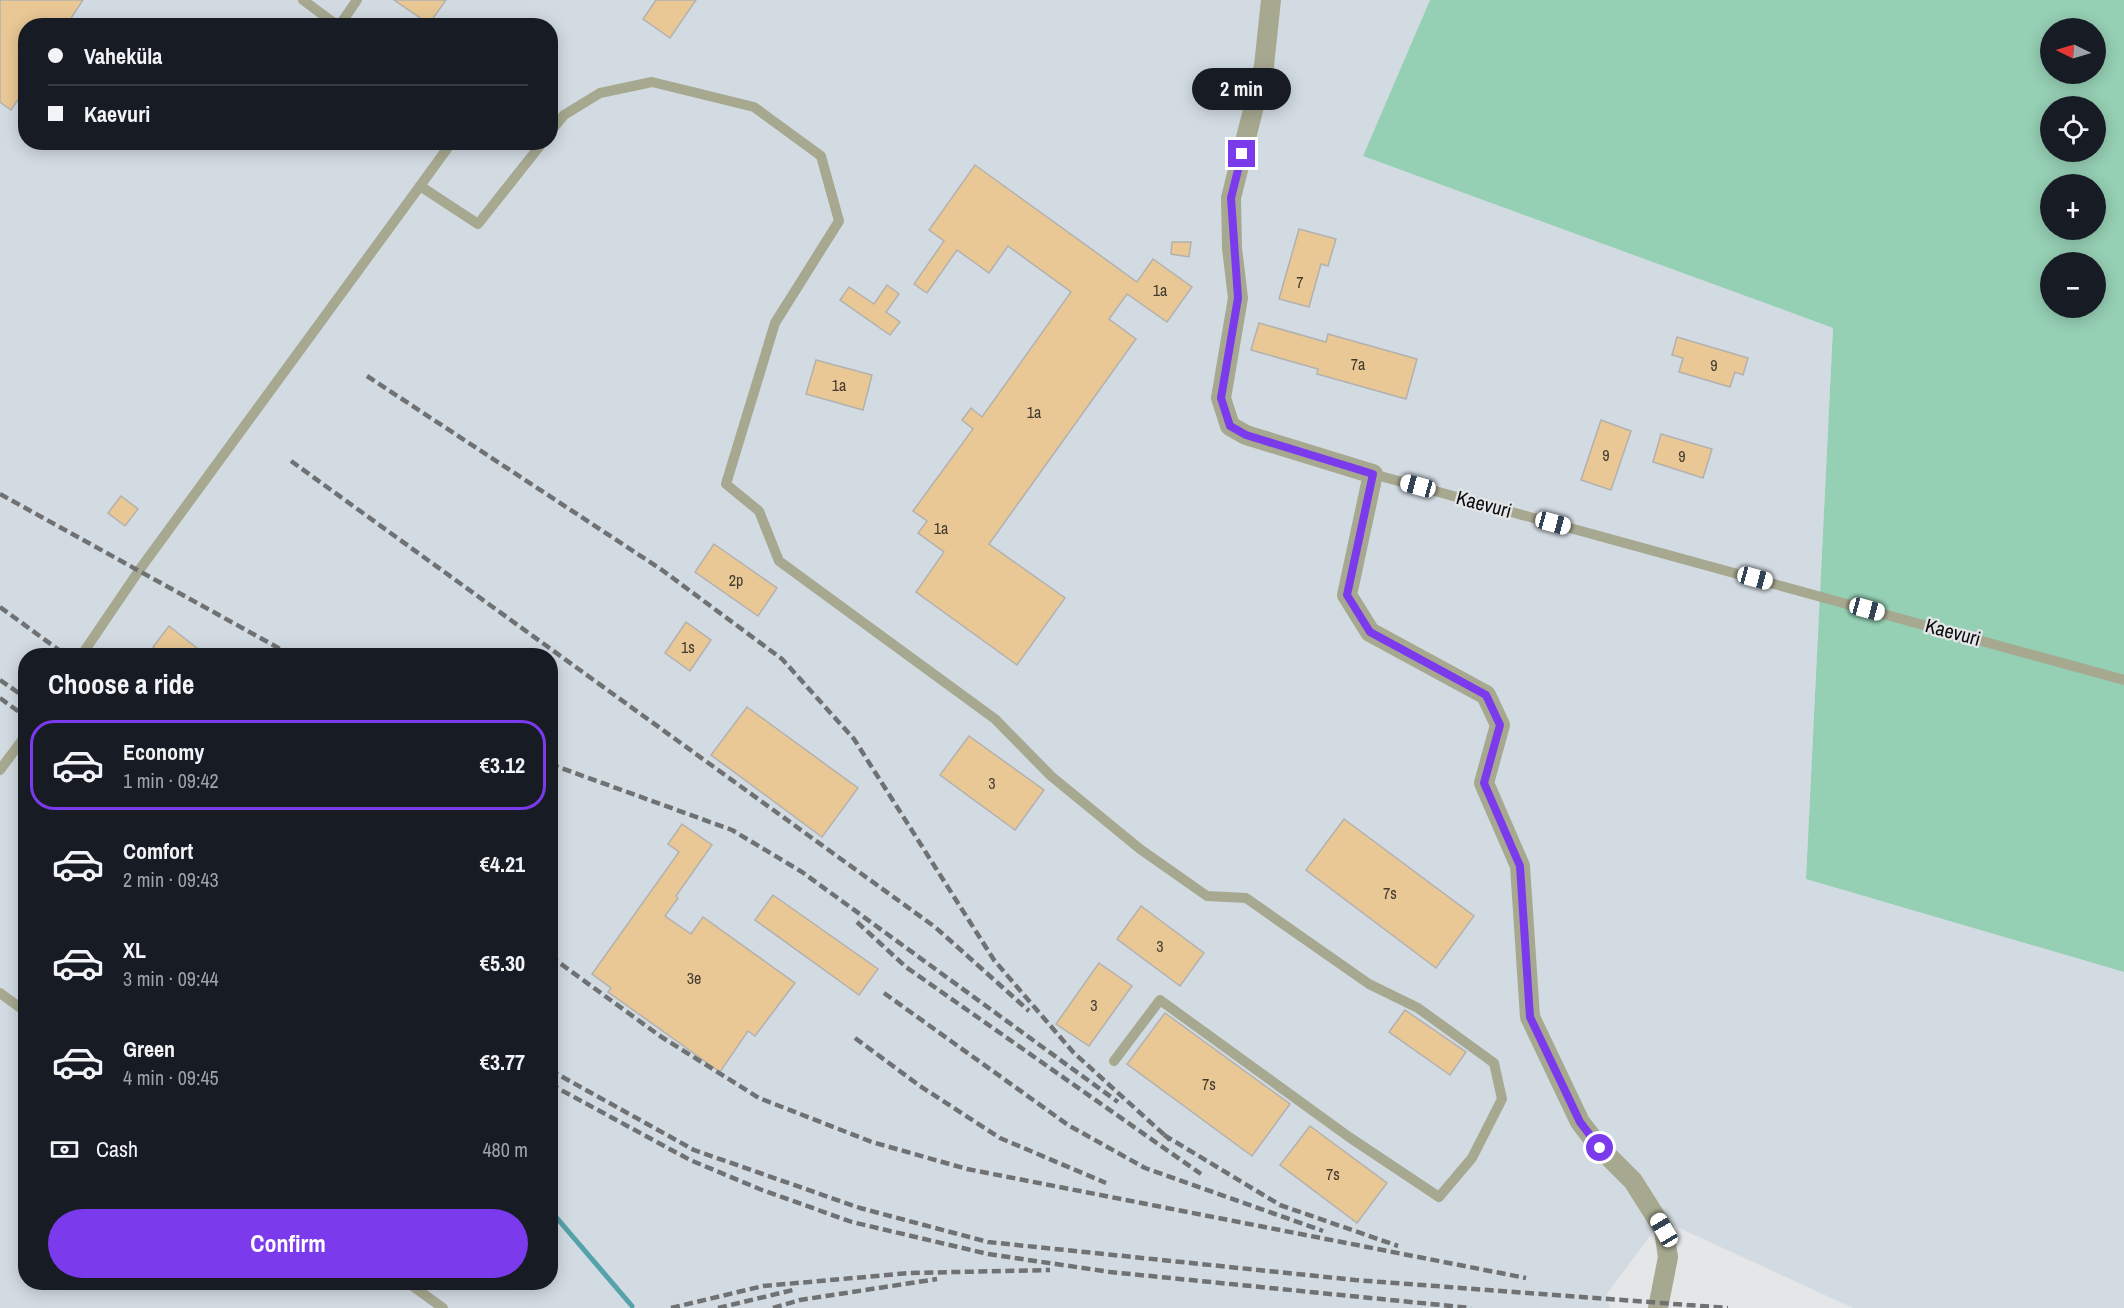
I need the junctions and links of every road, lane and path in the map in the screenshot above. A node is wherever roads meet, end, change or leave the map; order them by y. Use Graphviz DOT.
graph roads {
  1 [pos="303,0"];
  2 [pos="357,0"];
  3 [pos="1271,0"];
  4 [pos="327,18"];
  5 [pos="344,18"];
  6 [pos="558,122"];
  7 [pos="446,150"];
  8 [pos="537,150"];
  9 [pos="420,186"];
  10 [pos="1373,474"];
  11 [pos="86,648"];
  12 [pos="2124,680"];
  13 [pos="18,746"];
  14 [pos="0,770"];
  15 [pos="0,993"];
  16 [pos="18,1006"];
  17 [pos="1113,1061"];
  18 [pos="417,1290"];
  19 [pos="443,1308"];
  20 [pos="1658,1308"];
  1 -- 4 [label="lane"];
  2 -- 5 [label="lane"];
  3 -- 10 [label="street, Kaevuri"];
  6 -- 17 [label="lane"];
  7 -- 9 [label="lane"];
  8 -- 9 [label="lane"];
  9 -- 11 [label="lane"];
  10 -- 12 [label="lane, Kaevuri"];
  10 -- 20 [label="street"];
  13 -- 14 [label="lane"];
  15 -- 16 [label="lane"];
  18 -- 19 [label="lane"];
}
